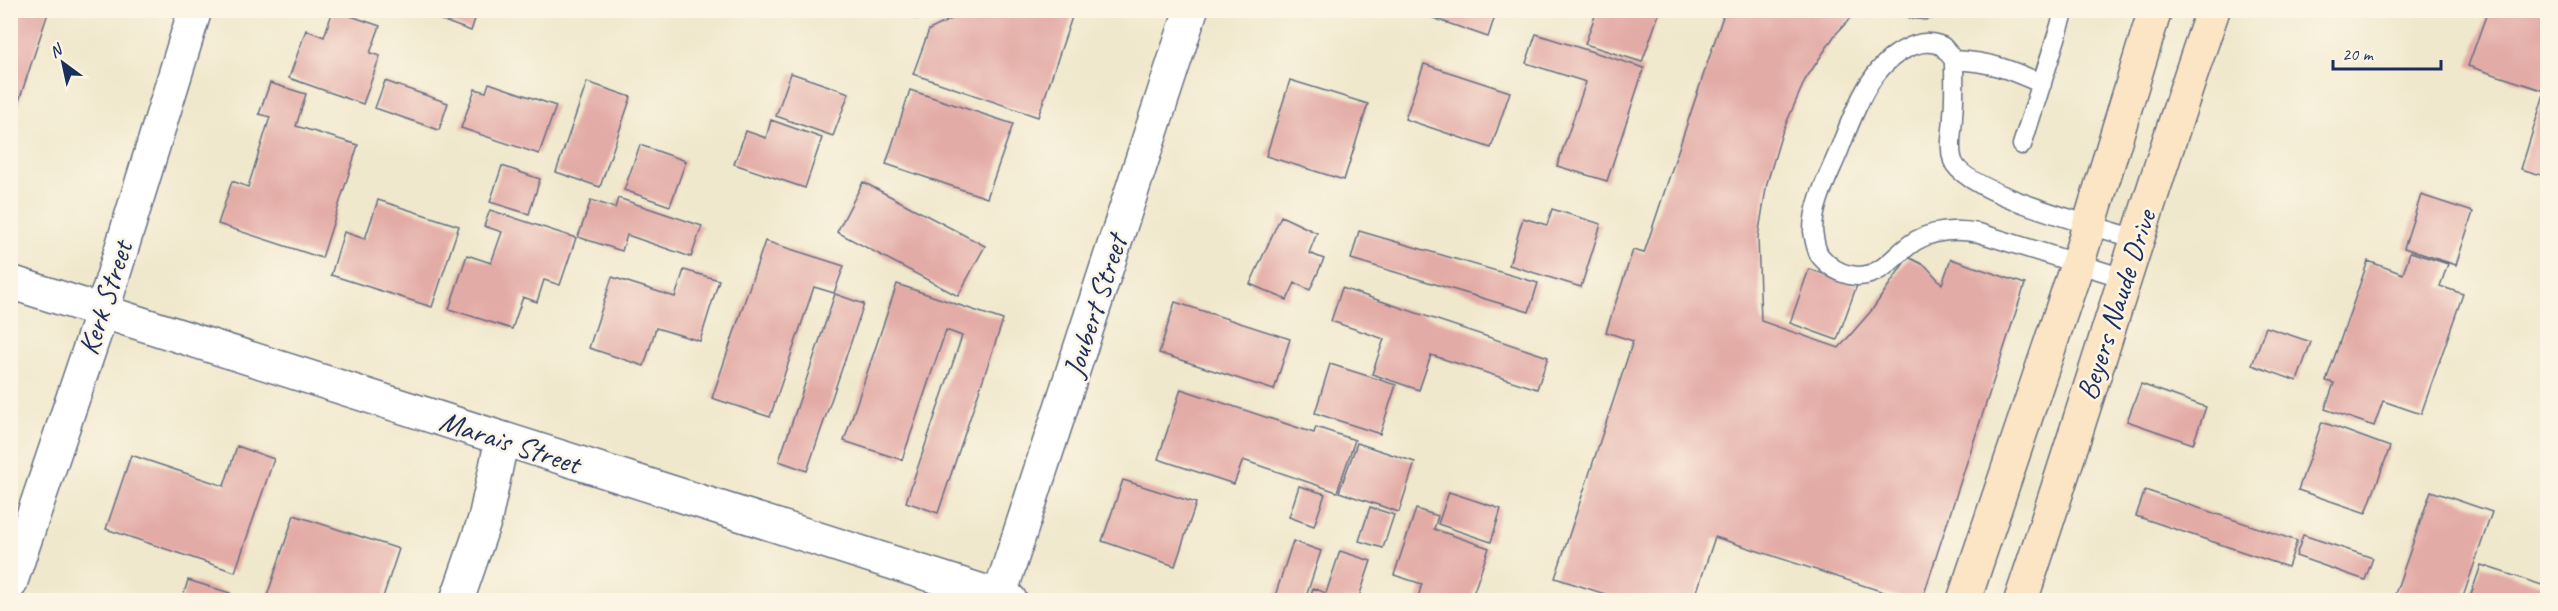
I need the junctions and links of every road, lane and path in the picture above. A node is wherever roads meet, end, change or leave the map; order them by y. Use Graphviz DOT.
graph roads {
  1 [pos="195,10"];
  2 [pos="1191,10"];
  3 [pos="2065,10"];
  4 [pos="2156,10"];
  5 [pos="2213,10"];
  6 [pos="1954,60"];
  7 [pos="2042,84"];
  8 [pos="2022,144"];
  9 [pos="2090,224"];
  10 [pos="2136,239"];
  11 [pos="2077,265"];
  12 [pos="2124,278"];
  13 [pos="10,282"];
  14 [pos="102,312"];
  15 [pos="502,439"];
  16 [pos="10,584"];
  17 [pos="1003,599"];
  18 [pos="457,600"];
  19 [pos="1964,600"];
  20 [pos="2021,600"];
  1 -- 14 [label="street, Kerk Street"];
  2 -- 17 [label="street, Joubert Street"];
  3 -- 7 [label="lane"];
  4 -- 9 [label="street, Beyers Naude Drive"];
  5 -- 10 [label="street, Beyers Naude Drive"];
  6 -- 7 [label="lane"];
  6 -- 9 [label="lane"];
  6 -- 11 [label="lane"];
  7 -- 8 [label="lane"];
  9 -- 10 [label="lane"];
  9 -- 11 [label="street, Beyers Naude Drive"];
  10 -- 12 [label="street, Beyers Naude Drive"];
  11 -- 12 [label="lane"];
  11 -- 19 [label="street, Beyers Naude Drive"];
  12 -- 20 [label="street, Beyers Naude Drive"];
  13 -- 14 [label="street, Marais Street"];
  14 -- 15 [label="street, Marais Street"];
  14 -- 16 [label="street, Kerk Street"];
  15 -- 17 [label="street, Marais Street"];
  15 -- 18 [label="street"];
}
